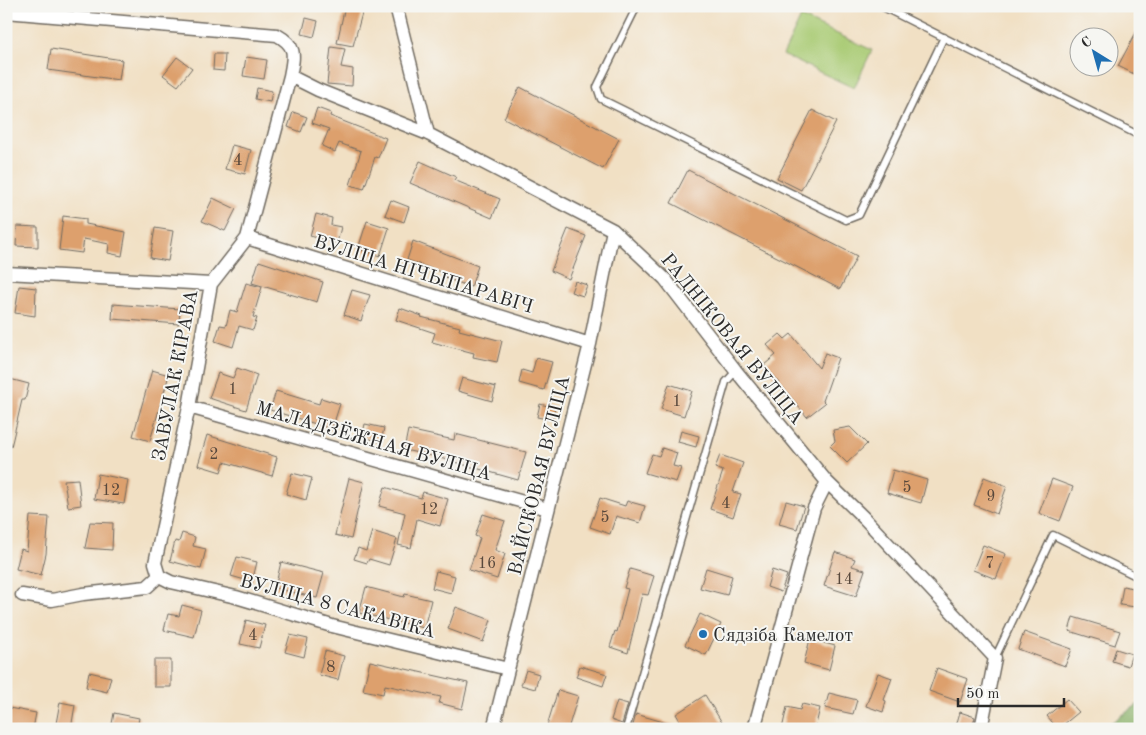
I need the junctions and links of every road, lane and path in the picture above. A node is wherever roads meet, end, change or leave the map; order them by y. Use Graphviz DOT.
graph roads {
  1 [pos="396,6"];
  2 [pos="637,6"];
  3 [pos="881,6"];
  4 [pos="6,12"];
  5 [pos="944,37"];
  6 [pos="290,76"];
  7 [pos="428,134"];
  8 [pos="1140,136"];
  9 [pos="613,230"];
  10 [pos="246,238"];
  11 [pos="6,273"];
  12 [pos="211,284"];
  13 [pos="590,344"];
  14 [pos="736,371"];
  15 [pos="189,407"];
  16 [pos="827,482"];
  17 [pos="548,509"];
  18 [pos="159,576"];
  19 [pos="1140,578"];
  20 [pos="22,595"];
  21 [pos="995,658"];
  22 [pos="508,669"];
  23 [pos="493,729"];
  24 [pos="626,729"];
  25 [pos="754,729"];
  26 [pos="981,729"];
  1 -- 7 [label="street"];
  2 -- 5 [label="lane"];
  3 -- 5 [label="lane"];
  4 -- 6 [label="street, ЗАВУЛАК КІРАВА"];
  5 -- 8 [label="lane"];
  6 -- 7 [label="street, РАДНІКОВАЯ ВУЛІЦА"];
  6 -- 10 [label="street, ЗАВУЛАК КІРАВА"];
  7 -- 9 [label="street, РАДНІКОВАЯ ВУЛІЦА"];
  9 -- 13 [label="street, ВАЙСКОВАЯ ВУЛІЦА"];
  9 -- 14 [label="street, РАДНІКОВАЯ ВУЛІЦА"];
  10 -- 12 [label="street, ЗАВУЛАК КІРАВА"];
  10 -- 13 [label="street, ВУЛІЦА НІЧЫПАРАВІЧ"];
  11 -- 12 [label="street"];
  12 -- 15 [label="street, ЗАВУЛАК КІРАВА"];
  13 -- 17 [label="street, ВАЙСКОВАЯ ВУЛІЦА"];
  14 -- 16 [label="street, РАДНІКОВАЯ ВУЛІЦА"];
  14 -- 24 [label="lane"];
  15 -- 17 [label="street, МАЛАДЗЁЖНАЯ ВУЛІЦА"];
  15 -- 18 [label="street, ЗАВУЛАК КІРАВА"];
  16 -- 21 [label="street, РАДНІКОВАЯ ВУЛІЦА"];
  16 -- 25 [label="street"];
  17 -- 22 [label="street, ВАЙСКОВАЯ ВУЛІЦА"];
  18 -- 20 [label="street"];
  18 -- 22 [label="street, ВУЛІЦА 8 САКАВІКА"];
  19 -- 21 [label="lane"];
  21 -- 26 [label="street"];
  22 -- 23 [label="street, ВАЙСКОВАЯ ВУЛІЦА"];
}
